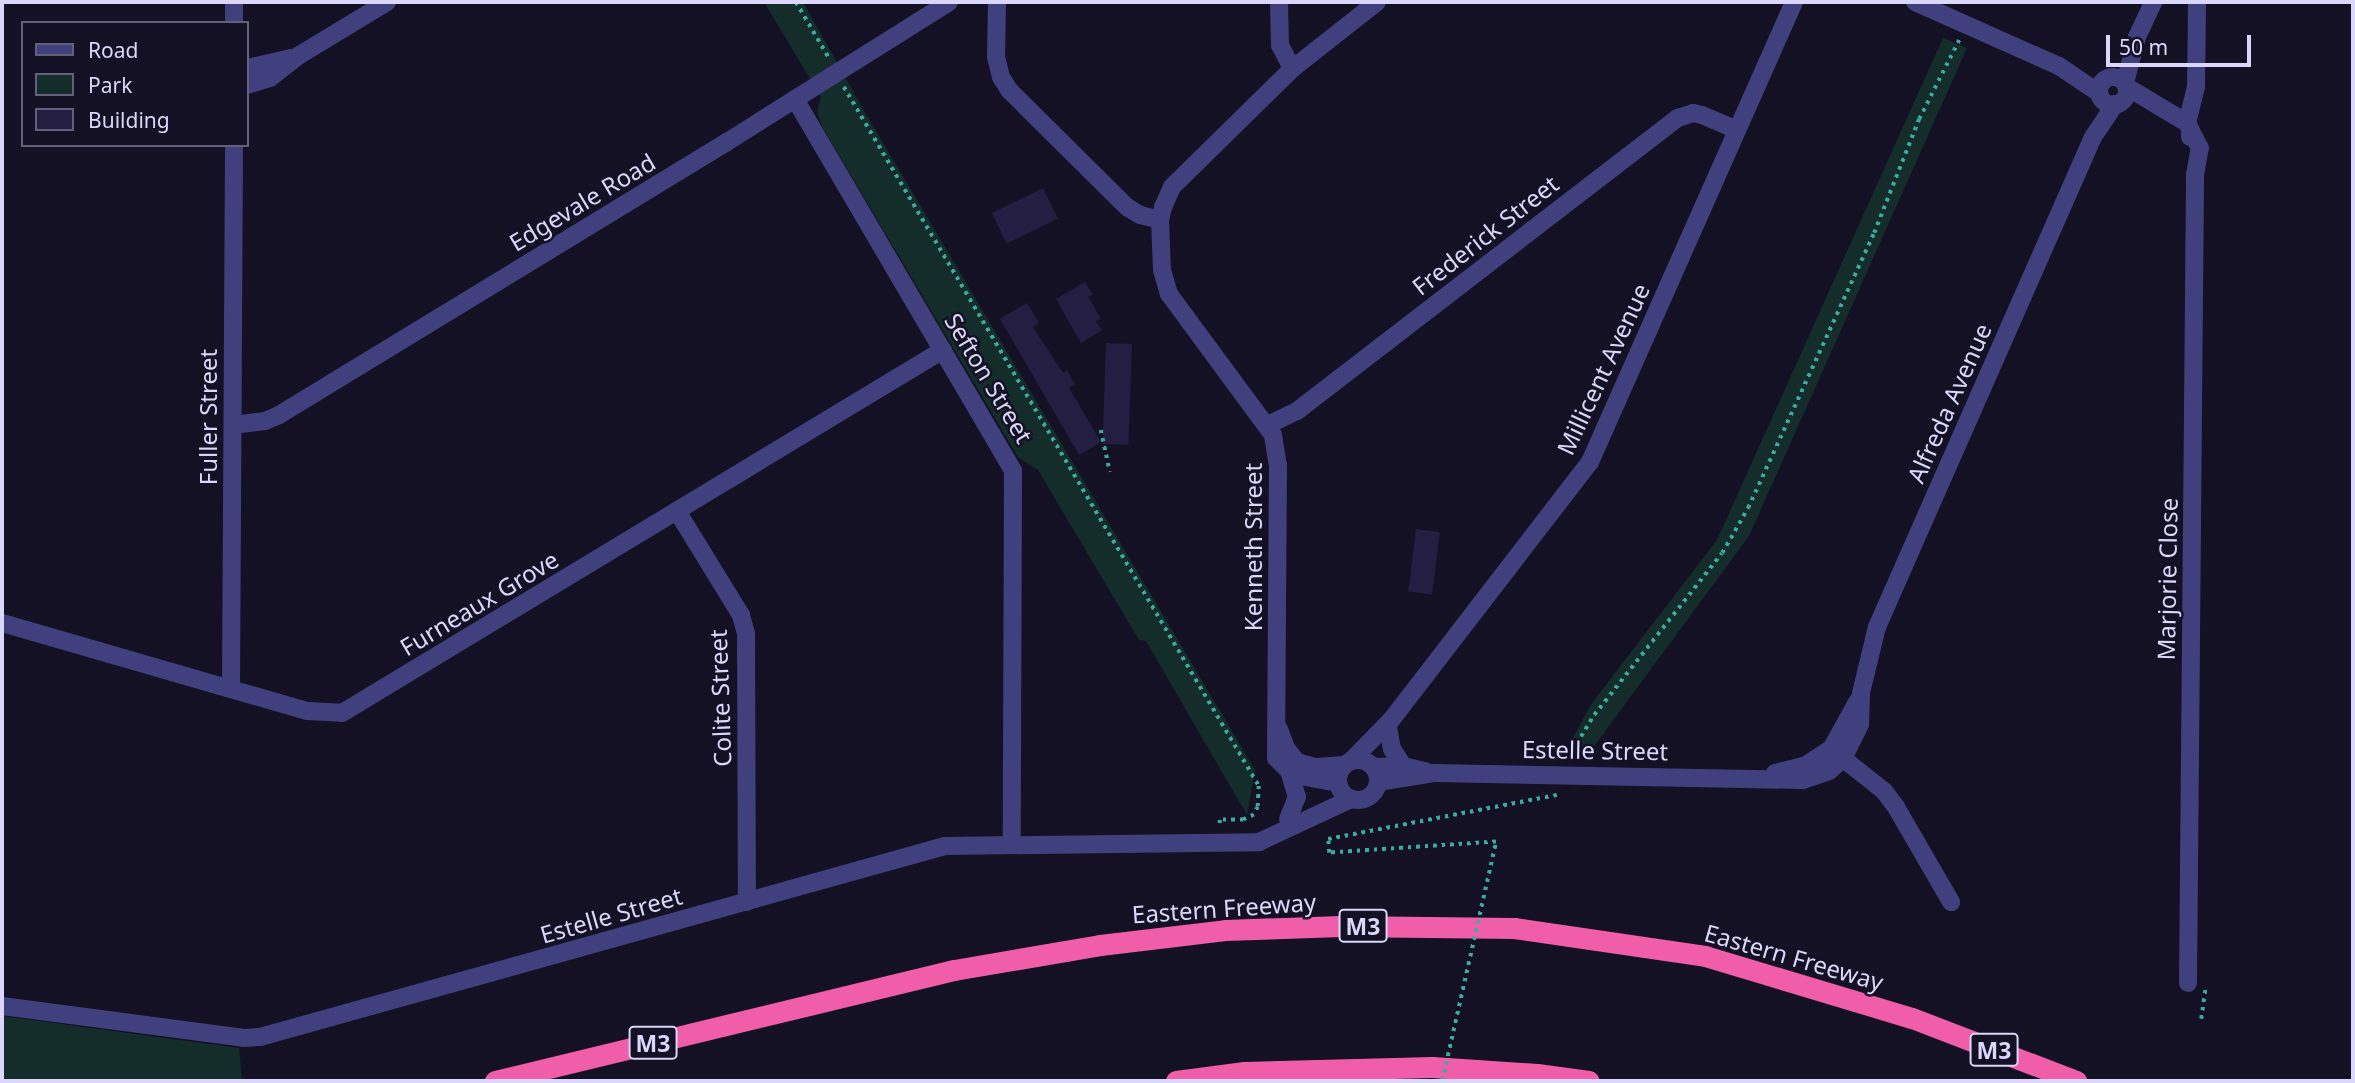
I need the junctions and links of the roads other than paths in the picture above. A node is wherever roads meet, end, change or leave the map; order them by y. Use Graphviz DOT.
graph roads {
  1 [pos="234,2"];
  2 [pos="387,2"];
  3 [pos="949,2"];
  4 [pos="997,2"];
  5 [pos="1279,2"];
  6 [pos="1377,2"];
  7 [pos="1794,2"];
  8 [pos="1915,2"];
  9 [pos="2152,2"];
  10 [pos="2197,2"];
  11 [pos="234,21"];
  12 [pos="298,56"];
  13 [pos="248,68"];
  14 [pos="1292,69"];
  15 [pos="248,85"];
  16 [pos="2113,90"];
  17 [pos="795,99"];
  18 [pos="2189,126"];
  19 [pos="1737,130"];
  20 [pos="234,147"];
  21 [pos="1160,220"];
  22 [pos="943,349"];
  23 [pos="233,425"];
  24 [pos="1268,425"];
  25 [pos="677,511"];
  26 [pos="2,623"];
  27 [pos="231,689"];
  28 [pos="1278,722"];
  29 [pos="1390,723"];
  30 [pos="1837,754"];
  31 [pos="1348,763"];
  32 [pos="1403,766"];
  33 [pos="1289,771"];
  34 [pos="1374,771"];
  35 [pos="1435,773"];
  36 [pos="1343,789"];
  37 [pos="1288,818"];
  38 [pos="1228,842"];
  39 [pos="1012,844"];
  40 [pos="747,901"];
  41 [pos="1951,902"];
  42 [pos="2197,982"];
  43 [pos="2,1006"];
  44 [pos="495,1081"];
  45 [pos="1176,1081"];
  46 [pos="1589,1081"];
  47 [pos="2076,1081"];
  1 -- 11 [label="street"];
  2 -- 12 [label="street"];
  3 -- 17 [label="street, Edgevale Road"];
  4 -- 21 [label="street"];
  5 -- 14 [label="street"];
  6 -- 14 [label="street, Kenneth Street"];
  7 -- 19 [label="street, Millicent Avenue"];
  8 -- 16 [label="street"];
  9 -- 16 [label="street, Alfreda Avenue"];
  10 -- 18 [label="street, Marjorie Close"];
  12 -- 13 [label="street"];
  12 -- 15 [label="street"];
  14 -- 21 [label="street, Kenneth Street"];
  16 -- 18 [label="street"];
  16 -- 30 [label="street, Alfreda Avenue"];
  17 -- 22 [label="street, Sefton Street"];
  17 -- 23 [label="street, Edgevale Road"];
  18 -- 42 [label="street, Marjorie Close"];
  19 -- 24 [label="street, Frederick Street"];
  19 -- 29 [label="street, Millicent Avenue"];
  20 -- 23 [label="street, Fuller Street"];
  21 -- 24 [label="street, Kenneth Street"];
  22 -- 25 [label="street, Furneaux Grove"];
  22 -- 39 [label="street, Sefton Street"];
  23 -- 27 [label="street, Fuller Street"];
  24 -- 28 [label="street, Kenneth Street"];
  25 -- 27 [label="street, Furneaux Grove"];
  25 -- 40 [label="street, Colite Street"];
  26 -- 27 [label="street, Furneaux Grove"];
  28 -- 31 [label="street, Kenneth Street"];
  28 -- 33 [label="street, Kenneth Street"];
  29 -- 31 [label="street, Millicent Avenue"];
  29 -- 32 [label="street"];
  29 -- 34 [label="street, Millicent Avenue"];
  30 -- 35 [label="street, Estelle Street"];
  30 -- 41 [label="street"];
  31 -- 34 [label="street"];
  31 -- 36 [label="street"];
  32 -- 34 [label="street, Estelle Street"];
  32 -- 35 [label="street, Estelle Street"];
  33 -- 36 [label="street"];
  33 -- 37 [label="street"];
  34 -- 35 [label="street, Estelle Street"];
  34 -- 36 [label="street"];
  36 -- 37 [label="street, Estelle Street"];
  36 -- 38 [label="street, Estelle Street"];
  37 -- 38 [label="street, Estelle Street"];
  38 -- 39 [label="street, Estelle Street"];
  39 -- 40 [label="street, Estelle Street"];
  40 -- 43 [label="street, Estelle Street"];
  44 -- 47 [label="highway, Eastern Freeway / M3"];
  45 -- 46 [label="highway"];
}
